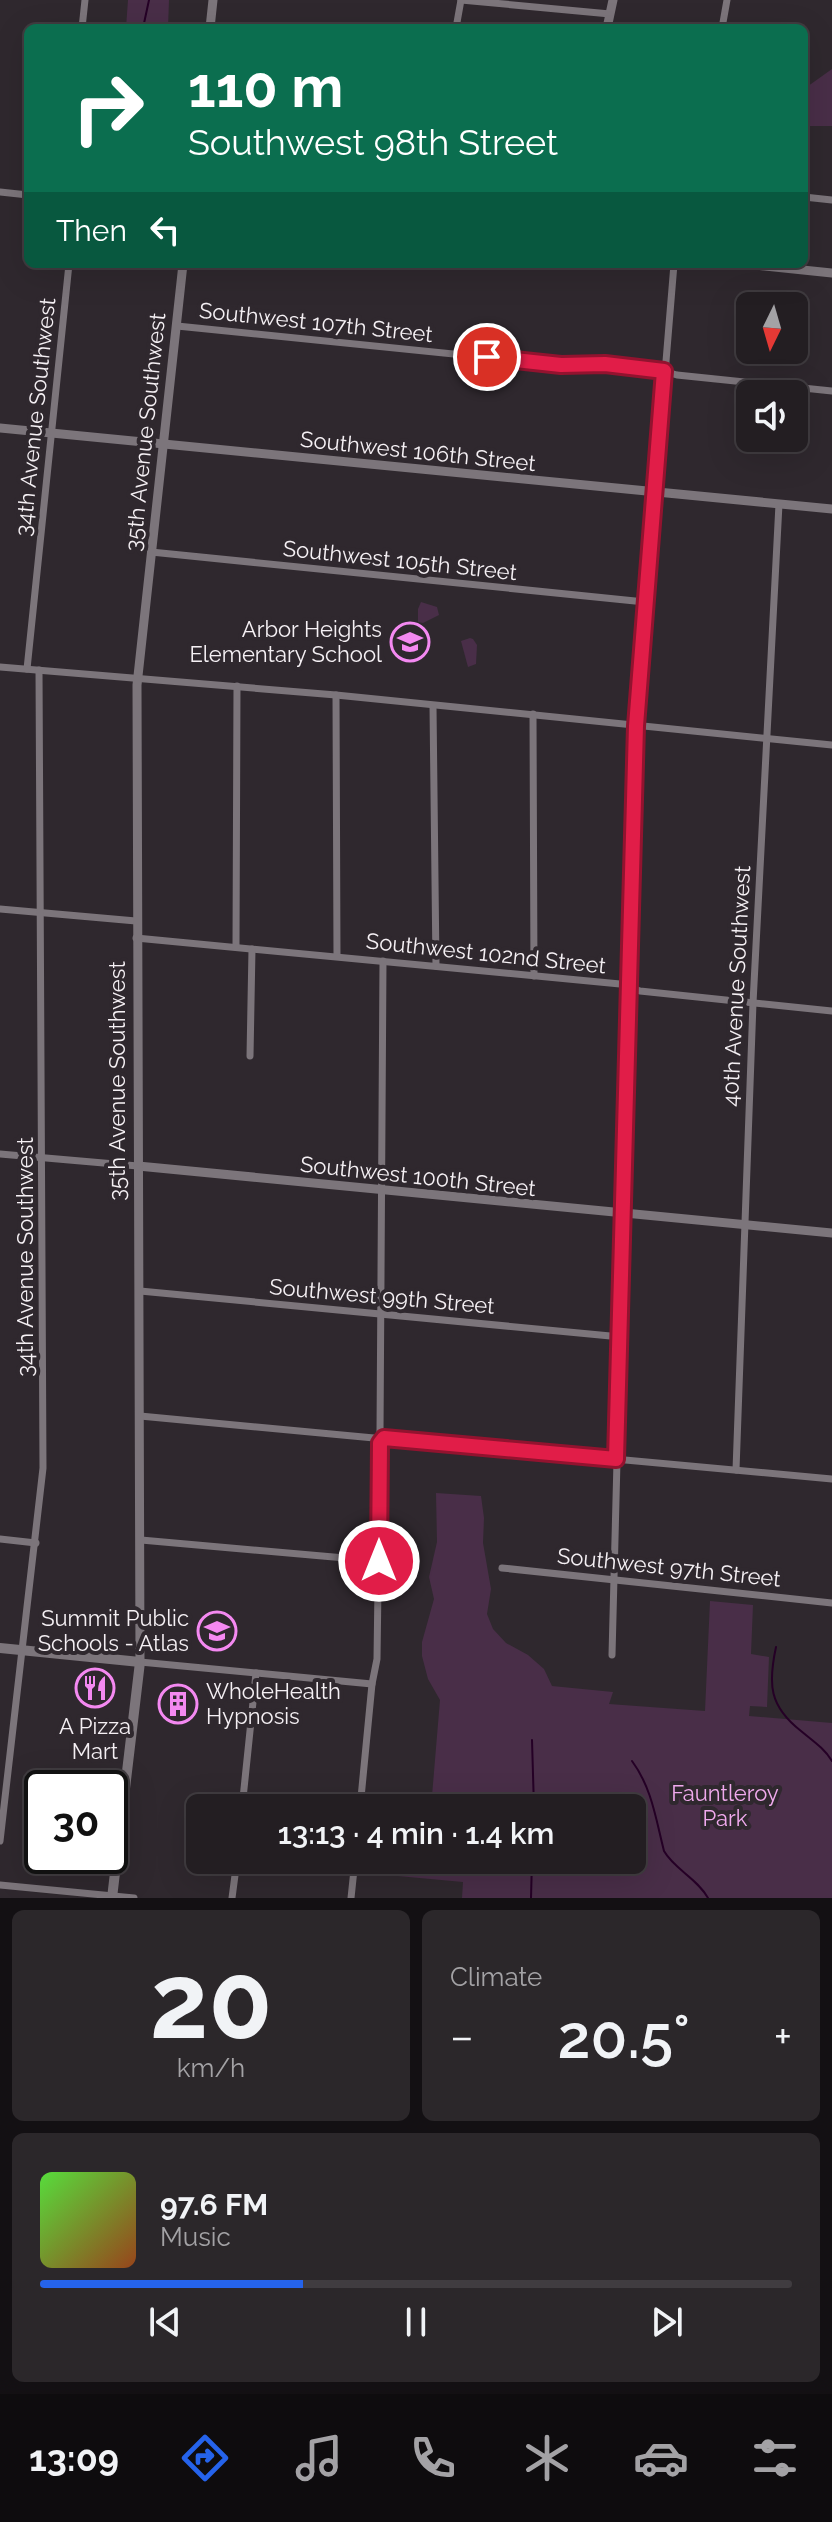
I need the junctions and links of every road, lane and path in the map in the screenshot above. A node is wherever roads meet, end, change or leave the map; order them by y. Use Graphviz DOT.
graph roads {
  1 [pos="85,0"];
  2 [pos="213,0"];
  3 [pos="461,0"];
  4 [pos="613,0"];
  5 [pos="727,0"];
  6 [pos="610,14"];
  7 [pos="82,24"];
  8 [pos="210,24"];
  9 [pos="457,24"];
  10 [pos="608,24"];
  11 [pos="723,24"];
  12 [pos="0,192"];
  13 [pos="24,195"];
  14 [pos="808,197"];
  15 [pos="832,200"];
  16 [pos="69,268"];
  17 [pos="183,268"];
  18 [pos="674,268"];
  19 [pos="784,268"];
  20 [pos="832,273"];
  21 [pos="177,326"];
  22 [pos="664,371"];
  23 [pos="832,391"];
  24 [pos="0,428"];
  25 [pos="52,433"];
  26 [pos="163,444"];
  27 [pos="654,492"];
  28 [pos="779,504"];
  29 [pos="832,509"];
  30 [pos="151,552"];
  31 [pos="645,602"];
  32 [pos="0,667"];
  33 [pos="27,669"];
  34 [pos="39,670"];
  35 [pos="138,679"];
  36 [pos="237,686"];
  37 [pos="336,695"];
  38 [pos="433,706"];
  39 [pos="533,714"];
  40 [pos="636,726"];
  41 [pos="766,739"];
  42 [pos="832,745"];
  43 [pos="0,909"];
  44 [pos="40,912"];
  45 [pos="136,921"];
  46 [pos="136,938"];
  47 [pos="236,947"];
  48 [pos="252,949"];
  49 [pos="337,956"];
  50 [pos="383,961"];
  51 [pos="436,966"];
  52 [pos="534,976"];
  53 [pos="629,987"];
  54 [pos="753,1003"];
  55 [pos="832,1011"];
  56 [pos="250,1056"];
  57 [pos="0,1154"];
  58 [pos="42,1158"];
  59 [pos="138,1166"];
  60 [pos="381,1190"];
  61 [pos="624,1215"];
  62 [pos="744,1225"];
  63 [pos="832,1233"];
  64 [pos="140,1291"];
  65 [pos="380,1314"];
  66 [pos="621,1337"];
  67 [pos="140,1416"];
  68 [pos="379,1438"];
  69 [pos="616,1459"];
  70 [pos="736,1470"];
  71 [pos="832,1479"];
  72 [pos="0,1539"];
  73 [pos="141,1540"];
  74 [pos="36,1543"];
  75 [pos="379,1561"];
  76 [pos="502,1568"];
  77 [pos="615,1580"];
  78 [pos="832,1603"];
  79 [pos="0,1648"];
  80 [pos="20,1650"];
  81 [pos="612,1655"];
  82 [pos="140,1662"];
  83 [pos="256,1673"];
  84 [pos="372,1684"];
  85 [pos="243,1794"];
  86 [pos="361,1794"];
  87 [pos="0,1841"];
  88 [pos="235,1874"];
  89 [pos="354,1874"];
  90 [pos="0,1885"];
  91 [pos="112,1897"];
  92 [pos="134,1898"];
  93 [pos="232,1898"];
  94 [pos="351,1898"];
  1 -- 7 [label="street"];
  2 -- 8 [label="street"];
  3 -- 6 [label="street"];
  3 -- 9 [label="street"];
  4 -- 6 [label="street"];
  5 -- 11 [label="street"];
  6 -- 10 [label="street"];
  12 -- 13 [label="street"];
  14 -- 15 [label="street"];
  16 -- 25 [label="street, 34th Avenue Southwest"];
  17 -- 21 [label="street, 35th Avenue Southwest"];
  18 -- 22 [label="street"];
  19 -- 20 [label="street"];
  21 -- 22 [label="street, Southwest 107th Street"];
  21 -- 26 [label="street, 35th Avenue Southwest"];
  22 -- 23 [label="street, Southwest 107th Street"];
  22 -- 27 [label="street"];
  24 -- 25 [label="street, Southwest 106th Street"];
  25 -- 26 [label="street, Southwest 106th Street"];
  25 -- 33 [label="street, 34th Avenue Southwest"];
  26 -- 27 [label="street, Southwest 106th Street"];
  26 -- 30 [label="street, 35th Avenue Southwest"];
  27 -- 28 [label="street, Southwest 106th Street"];
  27 -- 31 [label="street"];
  28 -- 29 [label="street, Southwest 106th Street"];
  28 -- 41 [label="street, 40th Avenue Southwest"];
  30 -- 31 [label="street, Southwest 105th Street"];
  30 -- 35 [label="street, 35th Avenue Southwest"];
  31 -- 40 [label="street"];
  32 -- 33 [label="street"];
  33 -- 34 [label="street"];
  34 -- 35 [label="street"];
  34 -- 44 [label="street, 34th Avenue Southwest"];
  35 -- 36 [label="street"];
  35 -- 45 [label="street, 35th Avenue Southwest"];
  36 -- 37 [label="street"];
  36 -- 47 [label="street"];
  37 -- 38 [label="street"];
  37 -- 49 [label="street"];
  38 -- 39 [label="street"];
  38 -- 51 [label="street"];
  39 -- 40 [label="street"];
  39 -- 52 [label="street"];
  40 -- 41 [label="street"];
  40 -- 53 [label="street"];
  41 -- 42 [label="street"];
  41 -- 54 [label="street, 40th Avenue Southwest"];
  43 -- 44 [label="street"];
  44 -- 45 [label="street"];
  44 -- 58 [label="street, 34th Avenue Southwest"];
  45 -- 46 [label="street, 35th Avenue Southwest"];
  46 -- 47 [label="street, Southwest 102nd Street"];
  46 -- 59 [label="street, 35th Avenue Southwest"];
  47 -- 48 [label="street, Southwest 102nd Street"];
  48 -- 49 [label="street, Southwest 102nd Street"];
  48 -- 56 [label="street"];
  49 -- 50 [label="street, Southwest 102nd Street"];
  50 -- 51 [label="street, Southwest 102nd Street"];
  50 -- 60 [label="street"];
  51 -- 52 [label="street, Southwest 102nd Street"];
  52 -- 53 [label="street, Southwest 102nd Street"];
  53 -- 54 [label="street, Southwest 102nd Street"];
  53 -- 61 [label="street"];
  54 -- 55 [label="street, Southwest 102nd Street"];
  54 -- 62 [label="street, 40th Avenue Southwest"];
  57 -- 58 [label="street, Southwest 100th Street"];
  58 -- 59 [label="street, Southwest 100th Street"];
  58 -- 74 [label="street, 34th Avenue Southwest"];
  59 -- 60 [label="street, Southwest 100th Street"];
  59 -- 64 [label="street, 35th Avenue Southwest"];
  60 -- 61 [label="street, Southwest 100th Street"];
  60 -- 65 [label="street"];
  61 -- 62 [label="street, Southwest 100th Street"];
  61 -- 66 [label="street"];
  62 -- 63 [label="street, Southwest 100th Street"];
  62 -- 70 [label="street, 40th Avenue Southwest"];
  64 -- 65 [label="street, Southwest 99th Street"];
  64 -- 67 [label="street, 35th Avenue Southwest"];
  65 -- 66 [label="street, Southwest 99th Street"];
  65 -- 68 [label="street"];
  66 -- 69 [label="street"];
  67 -- 68 [label="street"];
  67 -- 73 [label="street, 35th Avenue Southwest"];
  68 -- 69 [label="street"];
  68 -- 75 [label="street"];
  69 -- 70 [label="street"];
  69 -- 77 [label="street"];
  70 -- 71 [label="street"];
  72 -- 74 [label="street"];
  73 -- 75 [label="street"];
  73 -- 82 [label="street, 35th Avenue Southwest"];
  74 -- 80 [label="street, 34th Avenue Southwest"];
  75 -- 84 [label="street"];
  76 -- 77 [label="street, Southwest 97th Street"];
  77 -- 78 [label="street, Southwest 97th Street"];
  77 -- 81 [label="street"];
  79 -- 80 [label="main road"];
  80 -- 82 [label="main road"];
  80 -- 87 [label="street, 34th Avenue Southwest"];
  82 -- 83 [label="street"];
  82 -- 91 [label="main road, 35th Avenue Southwest"];
  83 -- 84 [label="street"];
  83 -- 85 [label="street"];
  84 -- 86 [label="street"];
  88 -- 93 [label="street"];
  89 -- 94 [label="street"];
  90 -- 91 [label="street"];
  91 -- 92 [label="street"];
}
